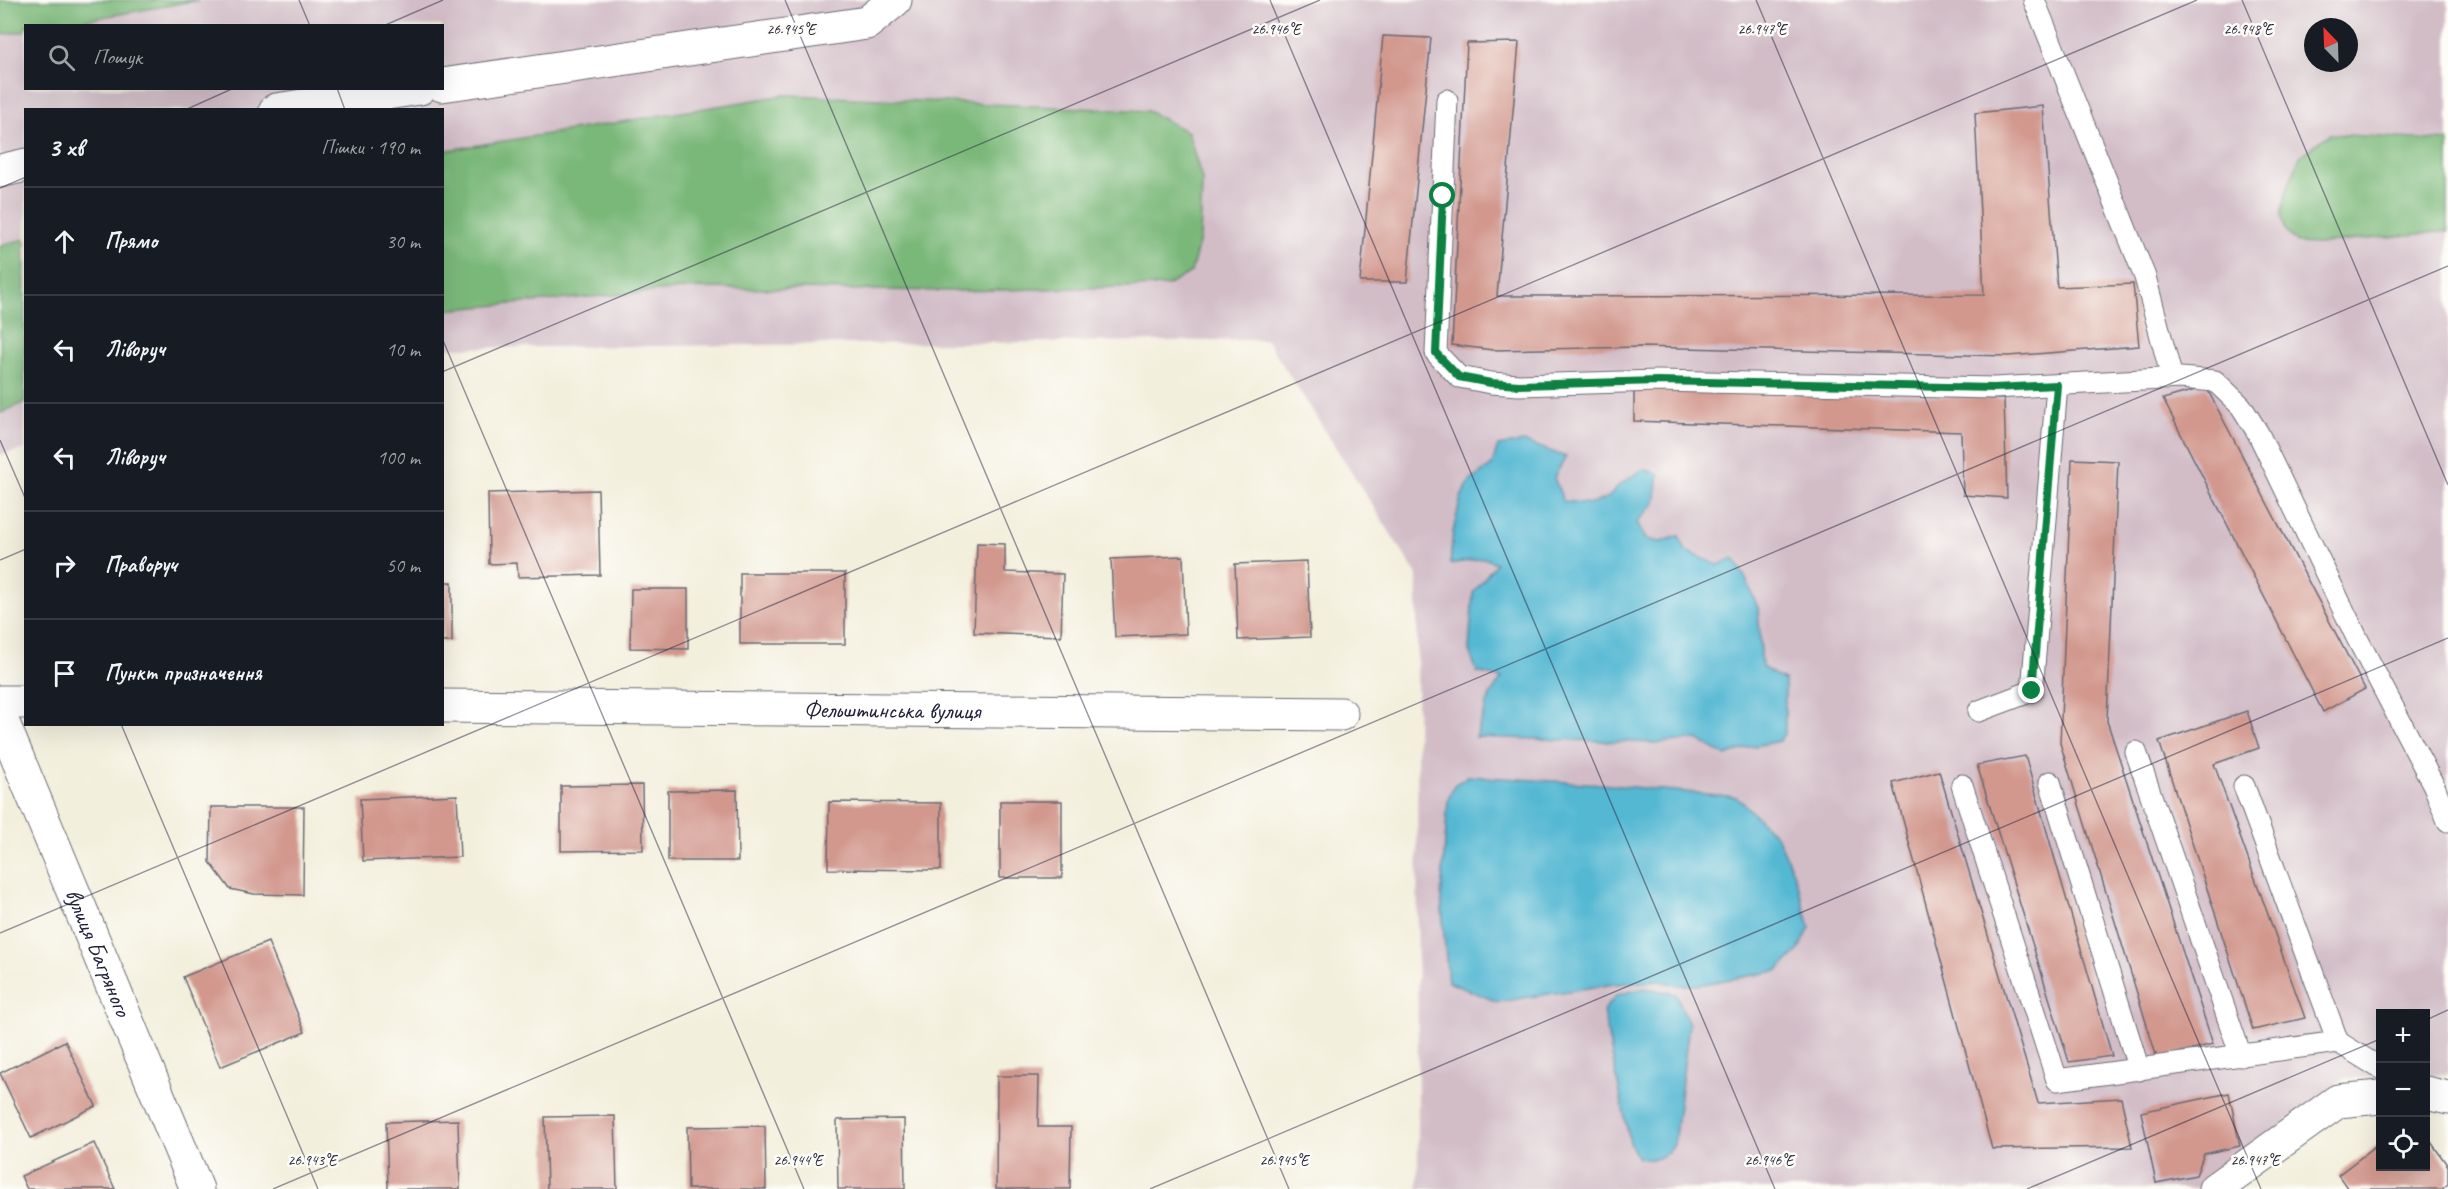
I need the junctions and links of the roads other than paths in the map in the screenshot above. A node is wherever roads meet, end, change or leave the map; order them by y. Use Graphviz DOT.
graph roads {
  1 [pos="895,0"];
  2 [pos="2034,0"];
  3 [pos="444,85"];
  4 [pos="407,90"];
  5 [pos="1448,100"];
  6 [pos="289,108"];
  7 [pos="24,165"];
  8 [pos="0,171"];
  9 [pos="2172,378"];
  10 [pos="2057,385"];
  11 [pos="0,702"];
  12 [pos="24,702"];
  13 [pos="444,706"];
  14 [pos="1979,711"];
  15 [pos="1341,714"];
  16 [pos="0,716"];
  17 [pos="2136,752"];
  18 [pos="2050,782"];
  19 [pos="1962,785"];
  20 [pos="2244,786"];
  21 [pos="2448,821"];
  22 [pos="2338,1042"];
  23 [pos="2241,1056"];
  24 [pos="2376,1066"];
  25 [pos="2139,1070"];
  26 [pos="2430,1094"];
  27 [pos="2376,1096"];
  28 [pos="2448,1098"];
  29 [pos="197,1189"];
  30 [pos="2215,1189"];
  1 -- 3 [label="street"];
  2 -- 9 [label="lane"];
  4 -- 6 [label="street"];
  5 -- 10 [label="lane"];
  7 -- 8 [label="street"];
  9 -- 10 [label="lane"];
  9 -- 21 [label="lane"];
  10 -- 14 [label="lane"];
  11 -- 12 [label="street"];
  13 -- 15 [label="street, Фельштинська вулиця"];
  16 -- 29 [label="street, вулиця Багряного"];
  17 -- 23 [label="lane"];
  18 -- 25 [label="lane"];
  19 -- 25 [label="lane"];
  20 -- 22 [label="lane"];
  22 -- 23 [label="lane"];
  22 -- 24 [label="lane"];
  23 -- 25 [label="lane"];
  26 -- 28 [label="street"];
  27 -- 30 [label="street"];
}
